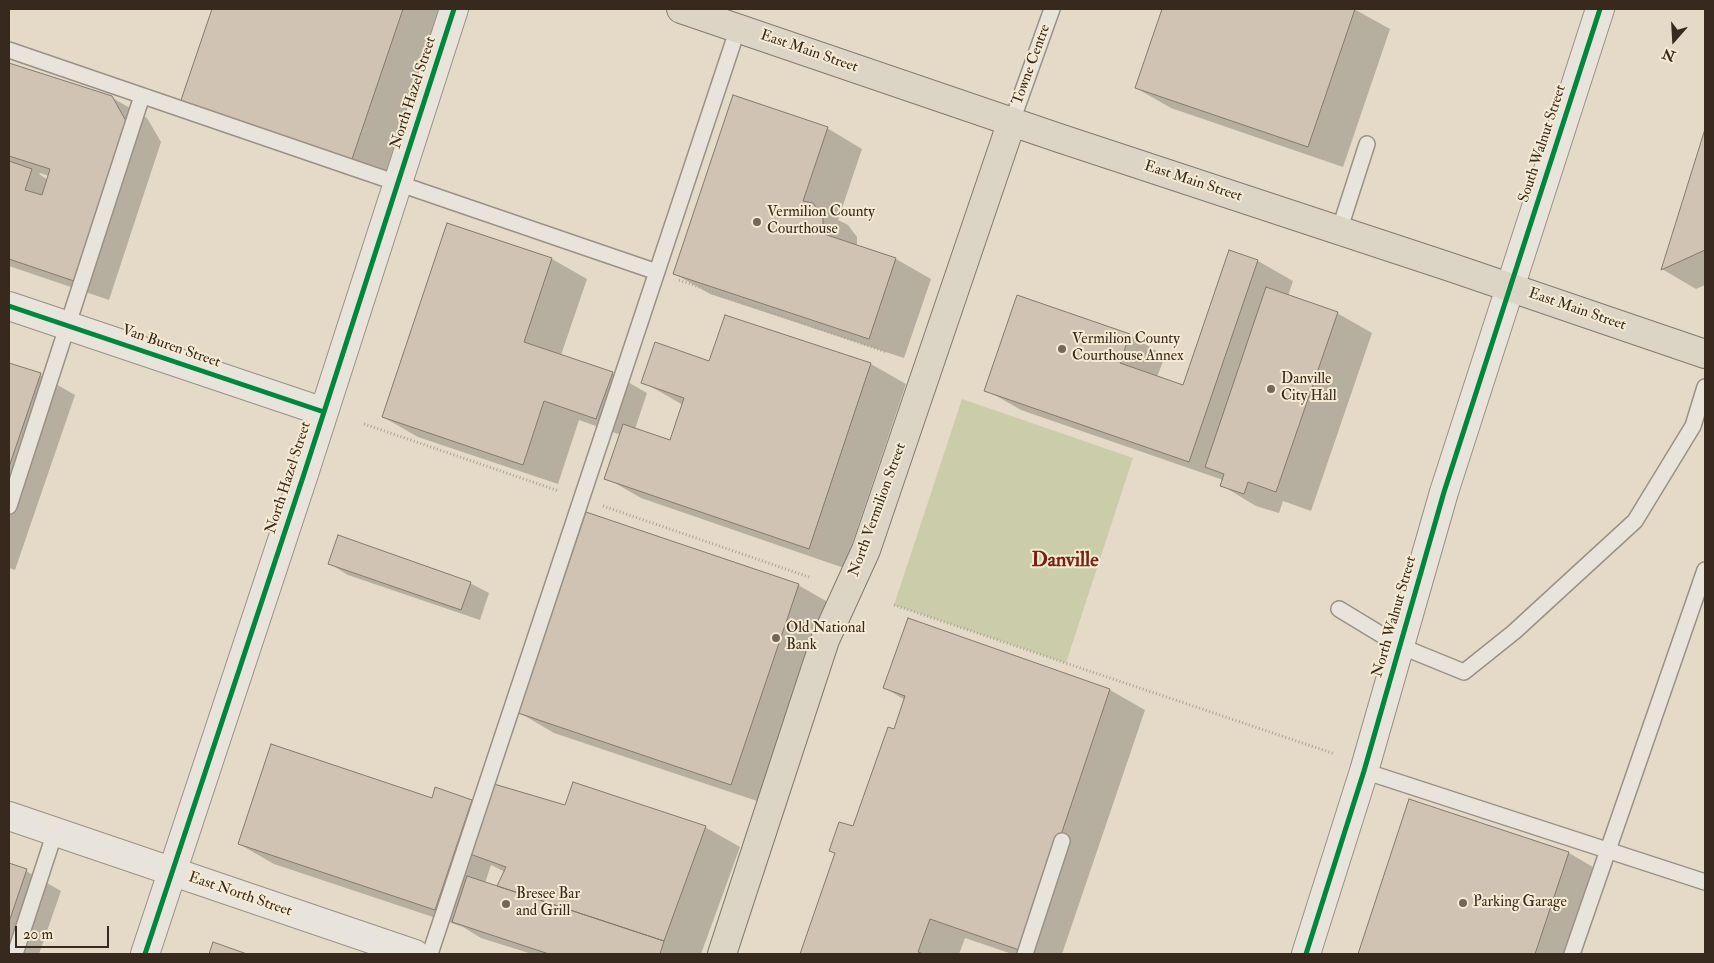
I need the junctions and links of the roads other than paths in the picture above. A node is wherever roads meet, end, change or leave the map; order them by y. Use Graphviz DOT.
graph roads {
  1 [pos="454,9"];
  2 [pos="681,9"];
  3 [pos="1052,9"];
  4 [pos="1600,9"];
  5 [pos="738,28"];
  6 [pos="9,50"];
  7 [pos="142,96"];
  8 [pos="1012,121"];
  9 [pos="1367,144"];
  10 [pos="398,184"];
  11 [pos="1339,231"];
  12 [pos="657,272"];
  13 [pos="1510,287"];
  14 [pos="9,306"];
  15 [pos="68,326"];
  16 [pos="1705,354"];
  17 [pos="1705,387"];
  18 [pos="324,412"];
  19 [pos="9,506"];
  20 [pos="1705,570"];
  21 [pos="1339,609"];
  22 [pos="1400,646"];
  23 [pos="1364,771"];
  24 [pos="9,816"];
  25 [pos="55,832"];
  26 [pos="1062,841"];
  27 [pos="1608,850"];
  28 [pos="172,872"];
  29 [pos="1705,882"];
  30 [pos="14,954"];
  31 [pos="145,954"];
  32 [pos="415,954"];
  33 [pos="430,954"];
  34 [pos="722,954"];
  35 [pos="1025,954"];
  36 [pos="1306,954"];
  37 [pos="1572,954"];
  1 -- 10 [label="street, North Hazel Street"];
  2 -- 5 [label="main road, East Main Street"];
  3 -- 8 [label="lane, Towne Centre"];
  4 -- 13 [label="street, South Walnut Street"];
  5 -- 8 [label="main road, East Main Street"];
  5 -- 12 [label="lane"];
  6 -- 7 [label="lane"];
  7 -- 10 [label="lane"];
  7 -- 15 [label="lane"];
  8 -- 11 [label="main road, East Main Street"];
  8 -- 34 [label="main road, North Vermilion Street"];
  9 -- 11 [label="lane"];
  10 -- 12 [label="lane"];
  10 -- 18 [label="street, North Hazel Street"];
  11 -- 13 [label="main road, East Main Street"];
  12 -- 33 [label="lane"];
  13 -- 16 [label="main road, East Main Street"];
  13 -- 22 [label="street, North Walnut Street"];
  14 -- 15 [label="street, Van Buren Street"];
  15 -- 18 [label="street, Van Buren Street"];
  15 -- 19 [label="lane"];
  17 -- 22 [label="lane"];
  18 -- 28 [label="street, North Hazel Street"];
  20 -- 27 [label="lane"];
  21 -- 22 [label="lane"];
  22 -- 23 [label="street, North Walnut Street"];
  23 -- 27 [label="lane"];
  23 -- 36 [label="street, North Walnut Street"];
  24 -- 25 [label="street, East North Street"];
  25 -- 28 [label="street, East North Street"];
  25 -- 30 [label="lane"];
  26 -- 35 [label="lane"];
  27 -- 29 [label="lane"];
  27 -- 37 [label="lane"];
  28 -- 31 [label="street, North Hazel Street"];
  28 -- 32 [label="street, East North Street"];
}
